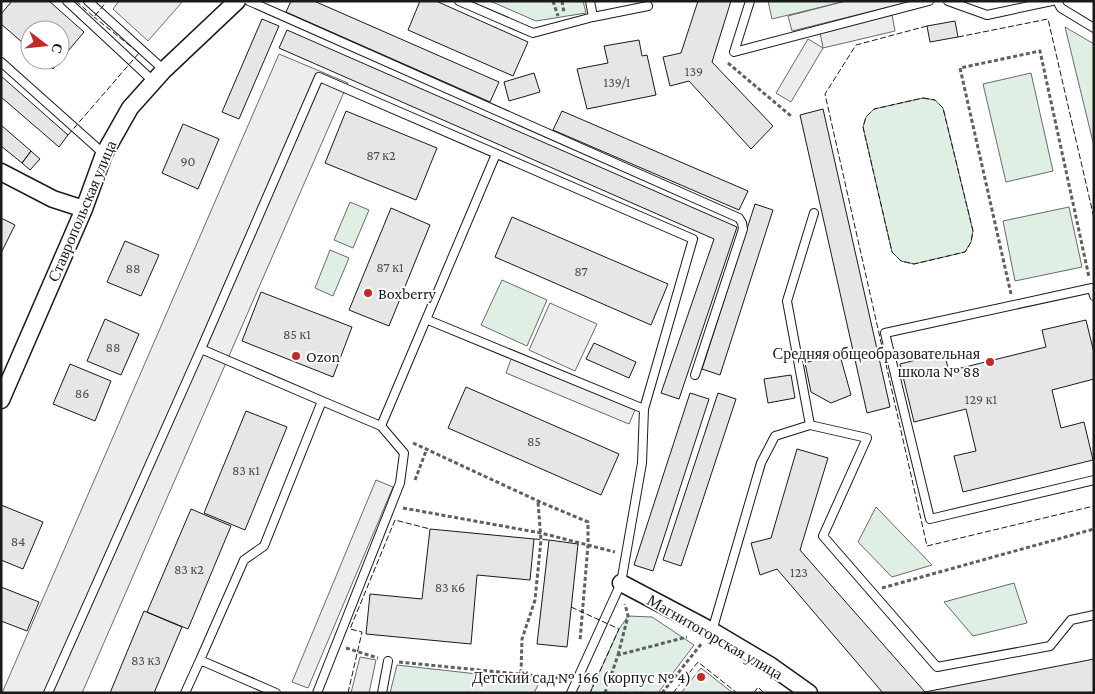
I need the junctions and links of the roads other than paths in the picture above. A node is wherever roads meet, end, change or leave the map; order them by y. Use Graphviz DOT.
graph roads {
  1 [pos="67,1"];
  2 [pos="88,1"];
  3 [pos="237,1"];
  4 [pos="249,1"];
  5 [pos="458,1"];
  6 [pos="590,1"];
  7 [pos="750,1"];
  8 [pos="928,1"];
  9 [pos="948,1"];
  10 [pos="1052,1"];
  11 [pos="1057,1"];
  12 [pos="648,6"];
  13 [pos="593,17"];
  14 [pos="1094,28"];
  15 [pos="1,62"];
  16 [pos="159,75"];
  17 [pos="104,154"];
  18 [pos="496,154"];
  19 [pos="1,172"];
  20 [pos="84,210"];
  21 [pos="814,213"];
  22 [pos="1093,292"];
  23 [pos="428,320"];
  24 [pos="201,349"];
  25 [pos="695,375"];
  26 [pos="1,400"];
  27 [pos="322,400"];
  28 [pos="644,409"];
  29 [pos="381,426"];
  30 [pos="810,426"];
  31 [pos="1094,480"];
  32 [pos="621,583"];
  33 [pos="1094,615"];
  34 [pos="712,631"];
  35 [pos="200,660"];
  36 [pos="388,661"];
  37 [pos="48,693"];
  38 [pos="186,693"];
  39 [pos="276,693"];
  40 [pos="317,693"];
  41 [pos="382,693"];
  42 [pos="571,693"];
  43 [pos="809,693"];
  1 -- 16 [label="lane"];
  2 -- 16 [label="lane"];
  3 -- 16 [label="street, Ставропольская улица"];
  4 -- 25 [label="lane"];
  5 -- 13 [label="lane"];
  6 -- 13 [label="lane"];
  7 -- 8 [label="lane"];
  9 -- 10 [label="lane"];
  11 -- 14 [label="lane"];
  12 -- 13 [label="lane"];
  15 -- 17 [label="lane"];
  16 -- 17 [label="street, Ставропольская улица"];
  17 -- 20 [label="street, Ставропольская улица"];
  18 -- 23 [label="lane"];
  18 -- 24 [label="lane"];
  18 -- 28 [label="lane"];
  19 -- 20 [label="street"];
  20 -- 26 [label="street, Ставропольская улица"];
  21 -- 30 [label="lane"];
  22 -- 31 [label="lane"];
  23 -- 28 [label="lane"];
  23 -- 29 [label="lane"];
  24 -- 27 [label="lane"];
  24 -- 37 [label="lane"];
  27 -- 29 [label="lane"];
  27 -- 35 [label="lane"];
  28 -- 32 [label="lane"];
  29 -- 40 [label="lane"];
  30 -- 33 [label="lane"];
  30 -- 34 [label="lane"];
  32 -- 34 [label="street, Магнитогорская улица"];
  32 -- 42 [label="lane"];
  34 -- 43 [label="street, Магнитогорская улица"];
  35 -- 38 [label="lane"];
  35 -- 39 [label="lane"];
  36 -- 41 [label="lane"];
}
